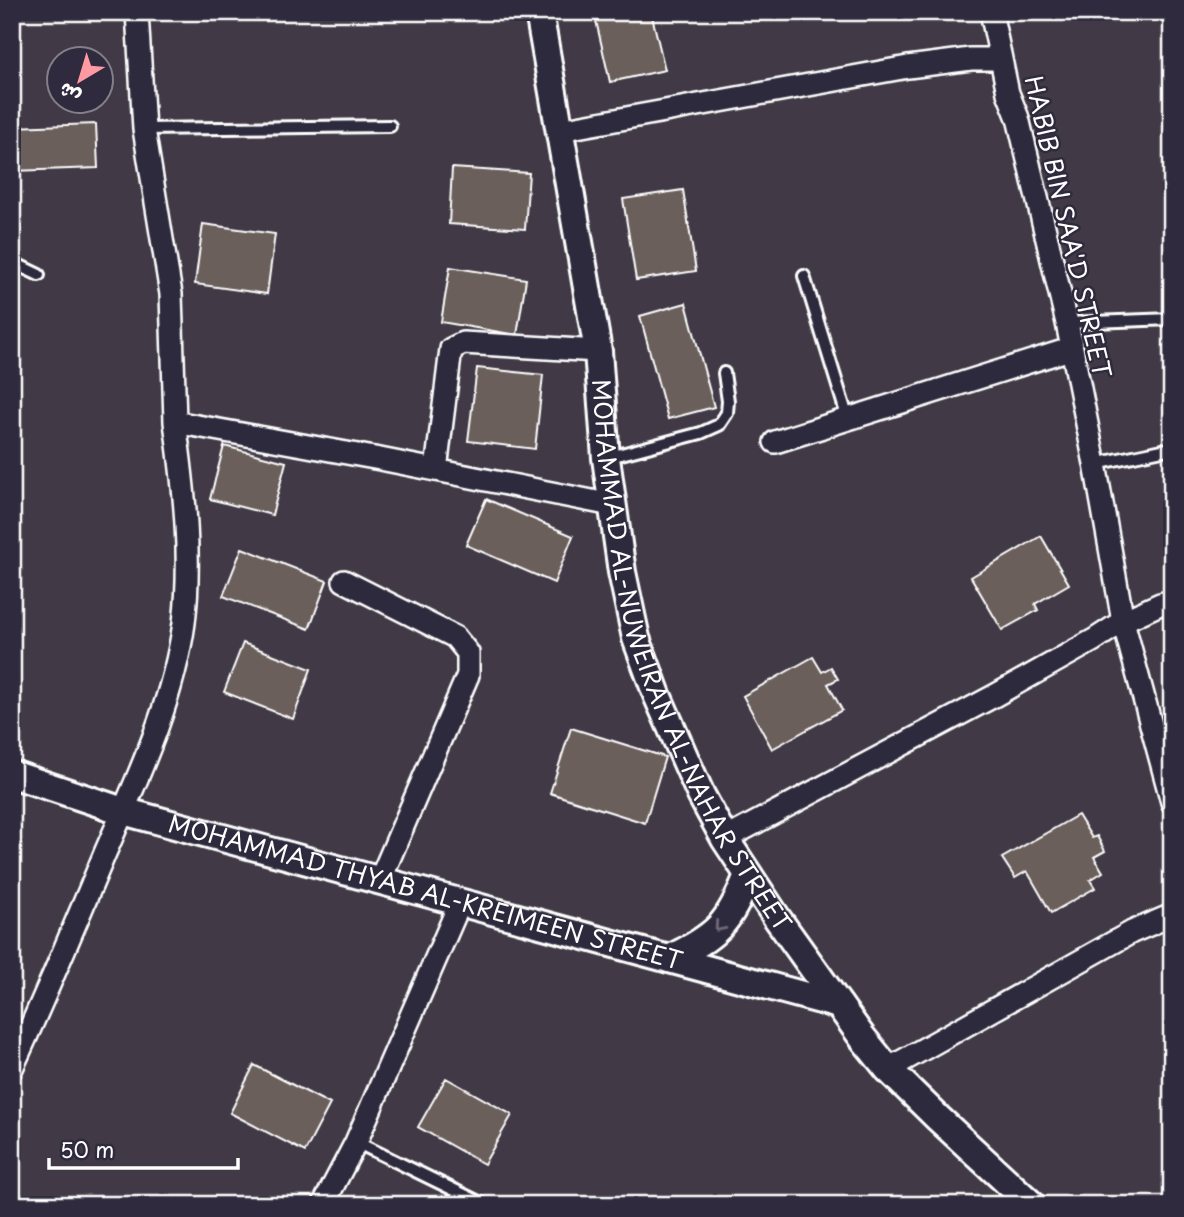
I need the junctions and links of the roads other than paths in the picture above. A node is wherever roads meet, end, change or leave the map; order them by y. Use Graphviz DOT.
graph roads {
  1 [pos="137,12"];
  2 [pos="539,12"];
  3 [pos="990,12"];
  4 [pos="1001,59"];
  5 [pos="390,126"];
  6 [pos="144,129"];
  7 [pos="559,130"];
  8 [pos="12,262"];
  9 [pos="39,275"];
  10 [pos="804,276"];
  11 [pos="1172,319"];
  12 [pos="1067,323"];
  13 [pos="1070,349"];
  14 [pos="598,351"];
  15 [pos="724,373"];
  16 [pos="848,419"];
  17 [pos="175,422"];
  18 [pos="775,442"];
  19 [pos="1172,448"];
  20 [pos="606,458"];
  21 [pos="1095,464"];
  22 [pos="436,470"];
  23 [pos="612,505"];
  24 [pos="344,581"];
  25 [pos="1172,601"];
  26 [pos="1123,621"];
  27 [pos="12,774"];
  28 [pos="1172,802"];
  29 [pos="123,811"];
  30 [pos="725,839"];
  31 [pos="748,875"];
  32 [pos="380,880"];
  33 [pos="460,903"];
  34 [pos="1172,915"];
  35 [pos="669,959"];
  36 [pos="839,1006"];
  37 [pos="12,1068"];
  38 [pos="888,1069"];
  39 [pos="356,1142"];
  40 [pos="483,1204"];
  41 [pos="323,1205"];
  42 [pos="1032,1205"];
  1 -- 6 [label="street"];
  2 -- 7 [label="street, MOHAMMAD AL-NUWEIRAN AL-NAHAR STREET"];
  3 -- 4 [label="street"];
  4 -- 7 [label="street, HABIB BIN SAA'D STREET"];
  4 -- 12 [label="street, HABIB BIN SAA'D STREET"];
  5 -- 6 [label="lane"];
  6 -- 17 [label="street"];
  7 -- 14 [label="street, MOHAMMAD AL-NUWEIRAN AL-NAHAR STREET"];
  8 -- 9 [label="lane"];
  10 -- 16 [label="lane"];
  11 -- 12 [label="lane"];
  12 -- 13 [label="street, HABIB BIN SAA'D STREET"];
  13 -- 16 [label="street"];
  13 -- 21 [label="street, HABIB BIN SAA'D STREET"];
  14 -- 20 [label="street, MOHAMMAD AL-NUWEIRAN AL-NAHAR STREET"];
  14 -- 22 [label="street"];
  15 -- 20 [label="lane"];
  16 -- 18 [label="street"];
  17 -- 22 [label="street"];
  17 -- 29 [label="street"];
  19 -- 21 [label="lane"];
  20 -- 23 [label="street, MOHAMMAD AL-NUWEIRAN AL-NAHAR STREET"];
  21 -- 26 [label="street, HABIB BIN SAA'D STREET"];
  22 -- 23 [label="street"];
  23 -- 30 [label="street, MOHAMMAD AL-NUWEIRAN AL-NAHAR STREET"];
  24 -- 32 [label="street"];
  25 -- 26 [label="street"];
  26 -- 28 [label="street, HABIB BIN SAA'D STREET"];
  26 -- 30 [label="street"];
  27 -- 29 [label="street, MOHAMMAD THYAB AL-KREIMEEN STREET"];
  29 -- 32 [label="street, MOHAMMAD THYAB AL-KREIMEEN STREET"];
  29 -- 37 [label="street"];
  30 -- 31 [label="street, MOHAMMAD AL-NUWEIRAN AL-NAHAR STREET"];
  31 -- 35 [label="street, one-way"];
  31 -- 36 [label="street, MOHAMMAD AL-NUWEIRAN AL-NAHAR STREET"];
  32 -- 33 [label="street, MOHAMMAD THYAB AL-KREIMEEN STREET"];
  33 -- 35 [label="street, MOHAMMAD THYAB AL-KREIMEEN STREET"];
  33 -- 39 [label="street"];
  34 -- 38 [label="street"];
  35 -- 36 [label="street, MOHAMMAD THYAB AL-KREIMEEN STREET"];
  36 -- 38 [label="street, MOHAMMAD AL-NUWEIRAN AL-NAHAR STREET"];
  38 -- 42 [label="street, MOHAMMAD AL-NUWEIRAN AL-NAHAR STREET"];
  39 -- 40 [label="lane"];
  39 -- 41 [label="street"];
}
